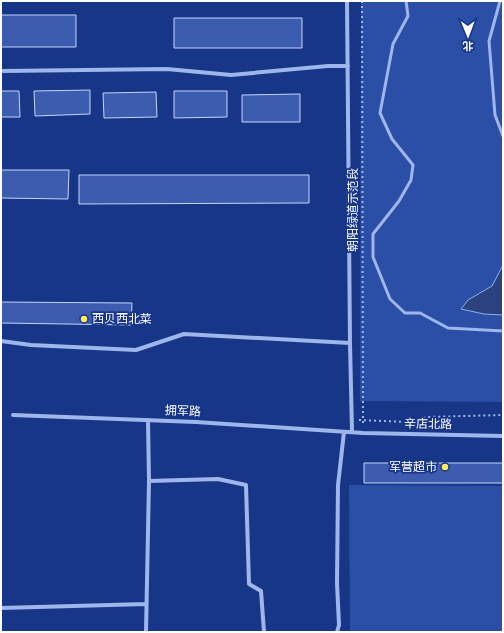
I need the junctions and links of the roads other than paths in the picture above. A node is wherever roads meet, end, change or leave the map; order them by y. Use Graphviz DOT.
graph roads {
  1 [pos="347,1"];
  2 [pos="406,1"];
  3 [pos="500,1"];
  4 [pos="348,66"];
  5 [pos="1,71"];
  6 [pos="503,136"];
  7 [pos="503,331"];
  8 [pos="1,341"];
  9 [pos="350,343"];
  10 [pos="13,415"];
  11 [pos="148,420"];
  12 [pos="344,432"];
  13 [pos="352,432"];
  14 [pos="503,436"];
  15 [pos="149,481"];
  16 [pos="146,604"];
  17 [pos="1,608"];
  18 [pos="146,632"];
  19 [pos="264,632"];
  20 [pos="337,632"];
  1 -- 4 [label="street"];
  2 -- 7 [label="lane"];
  3 -- 6 [label="lane"];
  4 -- 5 [label="street"];
  4 -- 9 [label="street"];
  8 -- 9 [label="street"];
  9 -- 13 [label="street"];
  10 -- 11 [label="street, 拥军路"];
  11 -- 12 [label="street, 拥军路"];
  11 -- 15 [label="street"];
  12 -- 13 [label="street, 拥军路"];
  12 -- 20 [label="street"];
  13 -- 14 [label="street, 辛店北路"];
  15 -- 16 [label="street"];
  15 -- 19 [label="street"];
  16 -- 17 [label="street"];
  16 -- 18 [label="street"];
}
